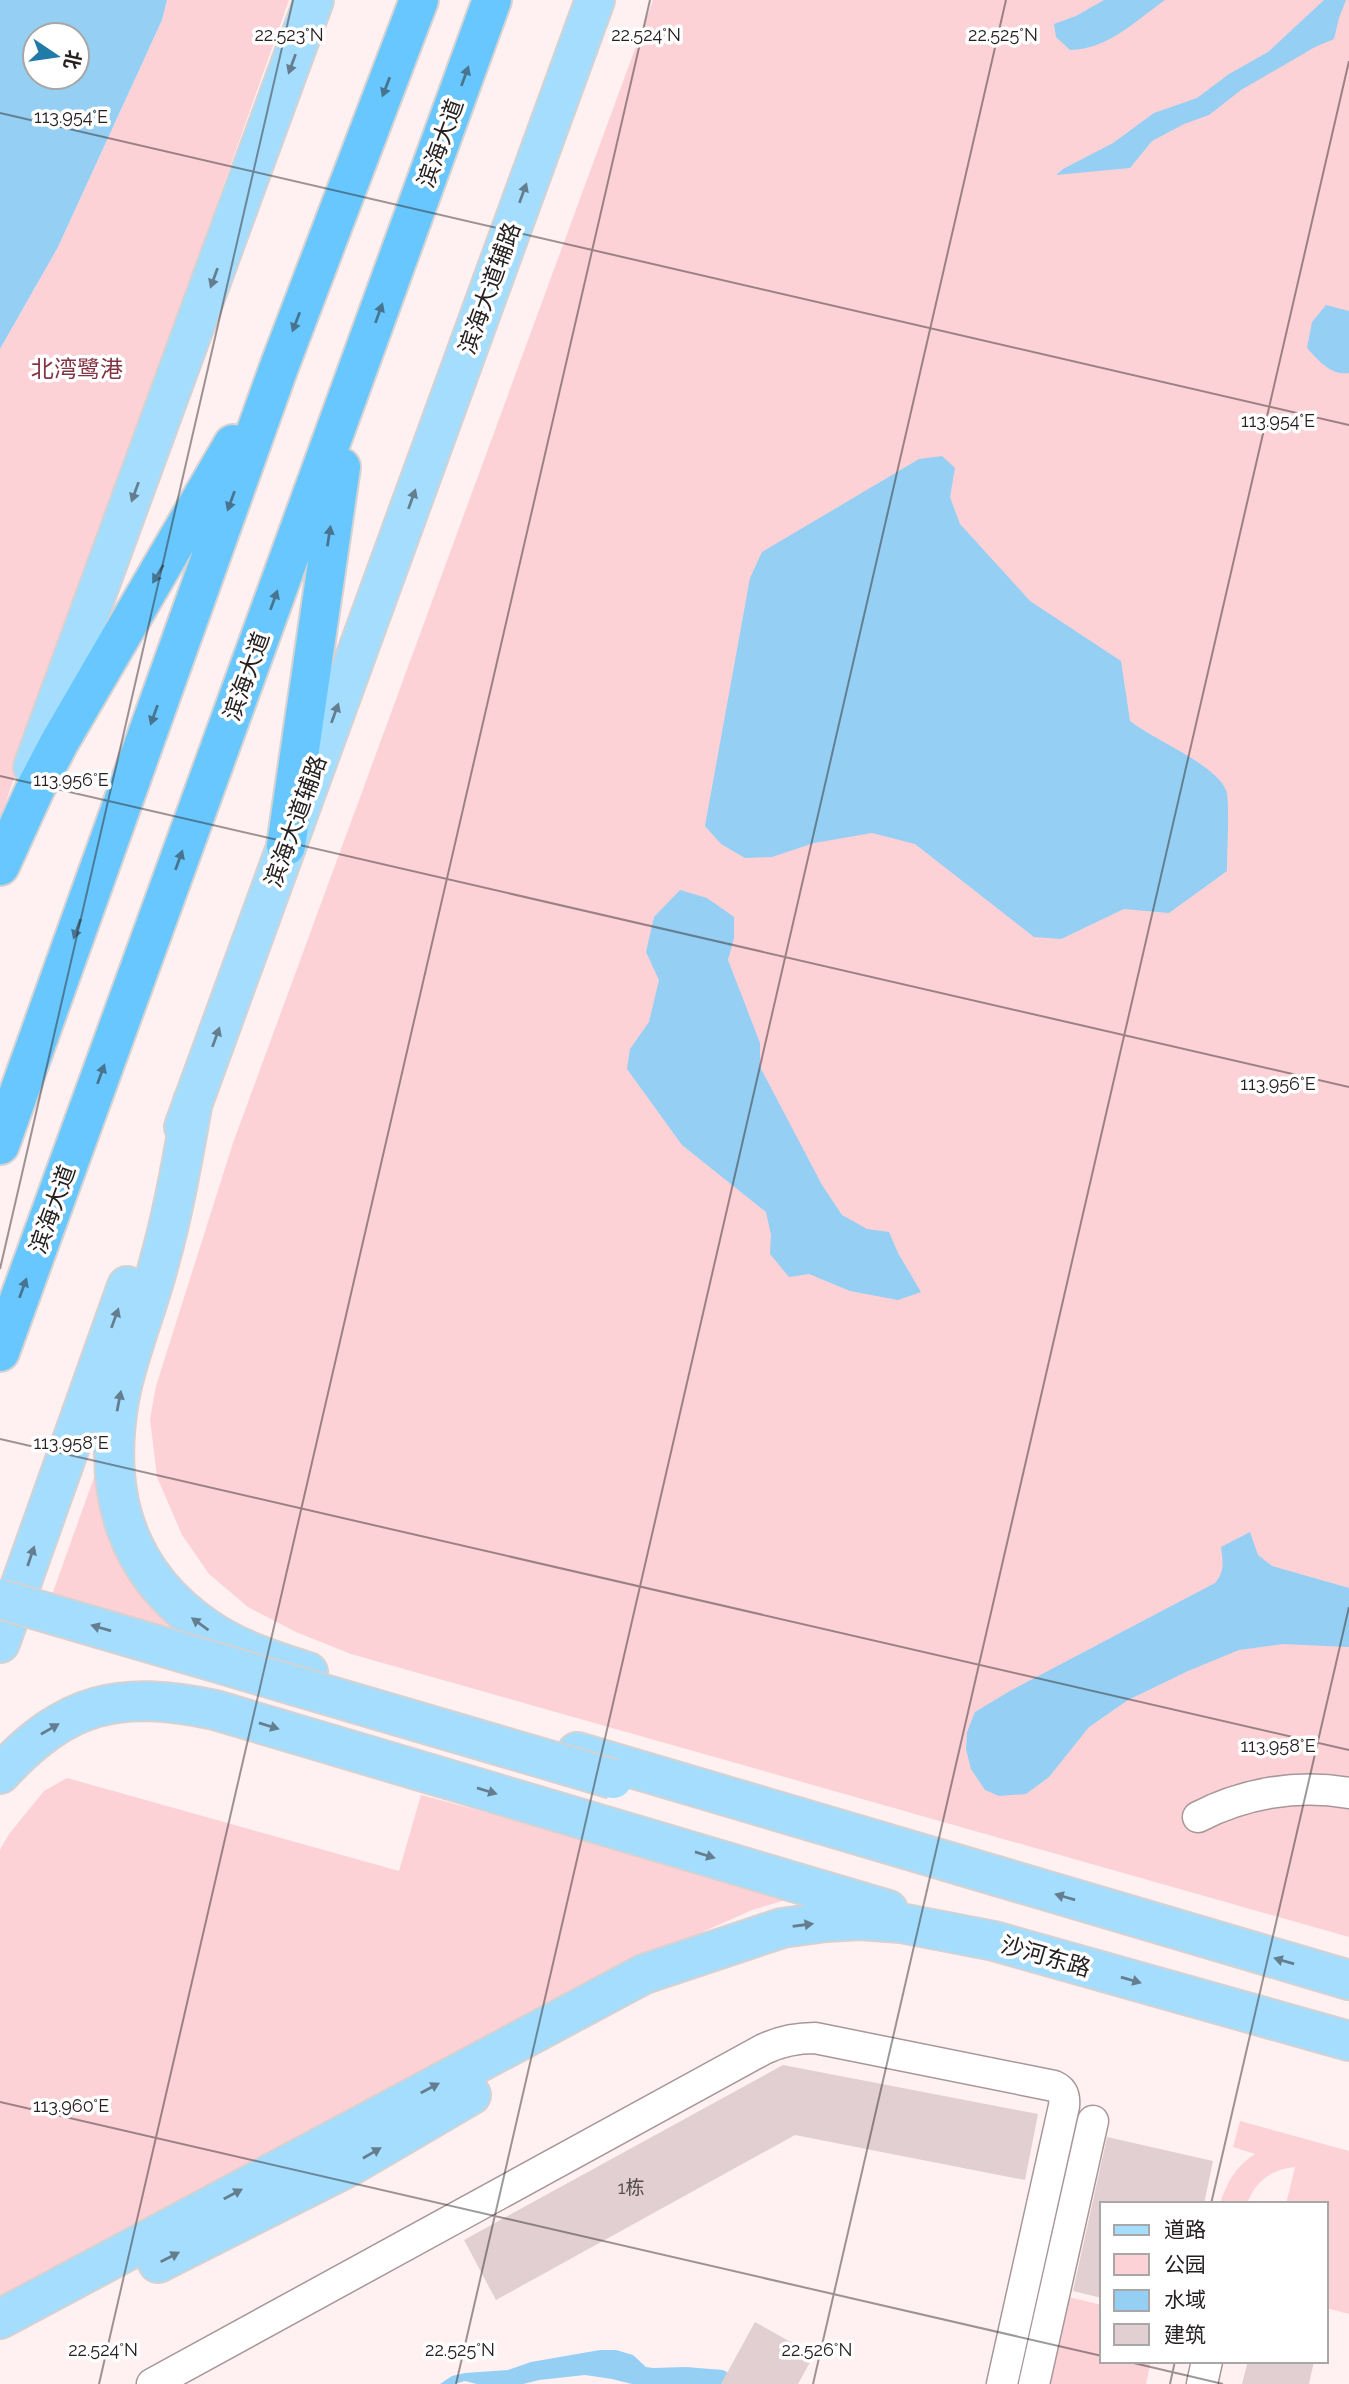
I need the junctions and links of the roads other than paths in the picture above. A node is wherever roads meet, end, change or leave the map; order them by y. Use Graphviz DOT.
graph roads {
  1 [pos="314,0"];
  2 [pos="419,0"];
  3 [pos="492,0"];
  4 [pos="594,0"];
  5 [pos="279,367"];
  6 [pos="355,377"];
  7 [pos="286,846"];
  8 [pos="0,858"];
  9 [pos="0,866"];
  10 [pos="193,1101"];
  11 [pos="0,1145"];
  12 [pos="0,1352"];
  13 [pos="0,1599"];
  14 [pos="0,1643"];
  15 [pos="0,1774"];
  16 [pos="1349,1793"];
  17 [pos="1198,1817"];
  18 [pos="964,1867"];
  19 [pos="994,1941"];
  20 [pos="737,1942"];
  21 [pos="1349,1980"];
  22 [pos="1349,2041"];
  23 [pos="1093,2121"];
  24 [pos="0,2319"];
  25 [pos="0,2344"];
  26 [pos="1207,2363"];
  27 [pos="152,2384"];
  28 [pos="1002,2384"];
  29 [pos="1034,2384"];
  30 [pos="1202,2384"];
  1 -- 8 [label="main road, one-way"];
  2 -- 5 [label="highway, one-way"];
  6 -- 3 [label="highway, 滨海大道, one-way"];
  7 -- 4 [label="main road, 滨海大道辅路, one-way"];
  5 -- 9 [label="highway, one-way"];
  5 -- 11 [label="highway, one-way"];
  7 -- 6 [label="highway, one-way"];
  12 -- 6 [label="highway, 滨海大道, one-way"];
  10 -- 7 [label="main road, 滨海大道辅路, one-way"];
  14 -- 10 [label="main road, 滨海大道辅路, one-way"];
  18 -- 10 [label="main road, one-way"];
  18 -- 13 [label="main road, one-way, bridge"];
  15 -- 19 [label="main road, one-way"];
  16 -- 17 [label="street"];
  21 -- 18 [label="main road, one-way"];
  20 -- 19 [label="main road, 沙河东路, one-way"];
  19 -- 22 [label="main road, 沙河东路, one-way"];
  24 -- 20 [label="main road, one-way"];
  25 -- 20 [label="main road, one-way"];
  23 -- 29 [label="street"];
  26 -- 30 [label="street"];
  27 -- 28 [label="street"];
}
